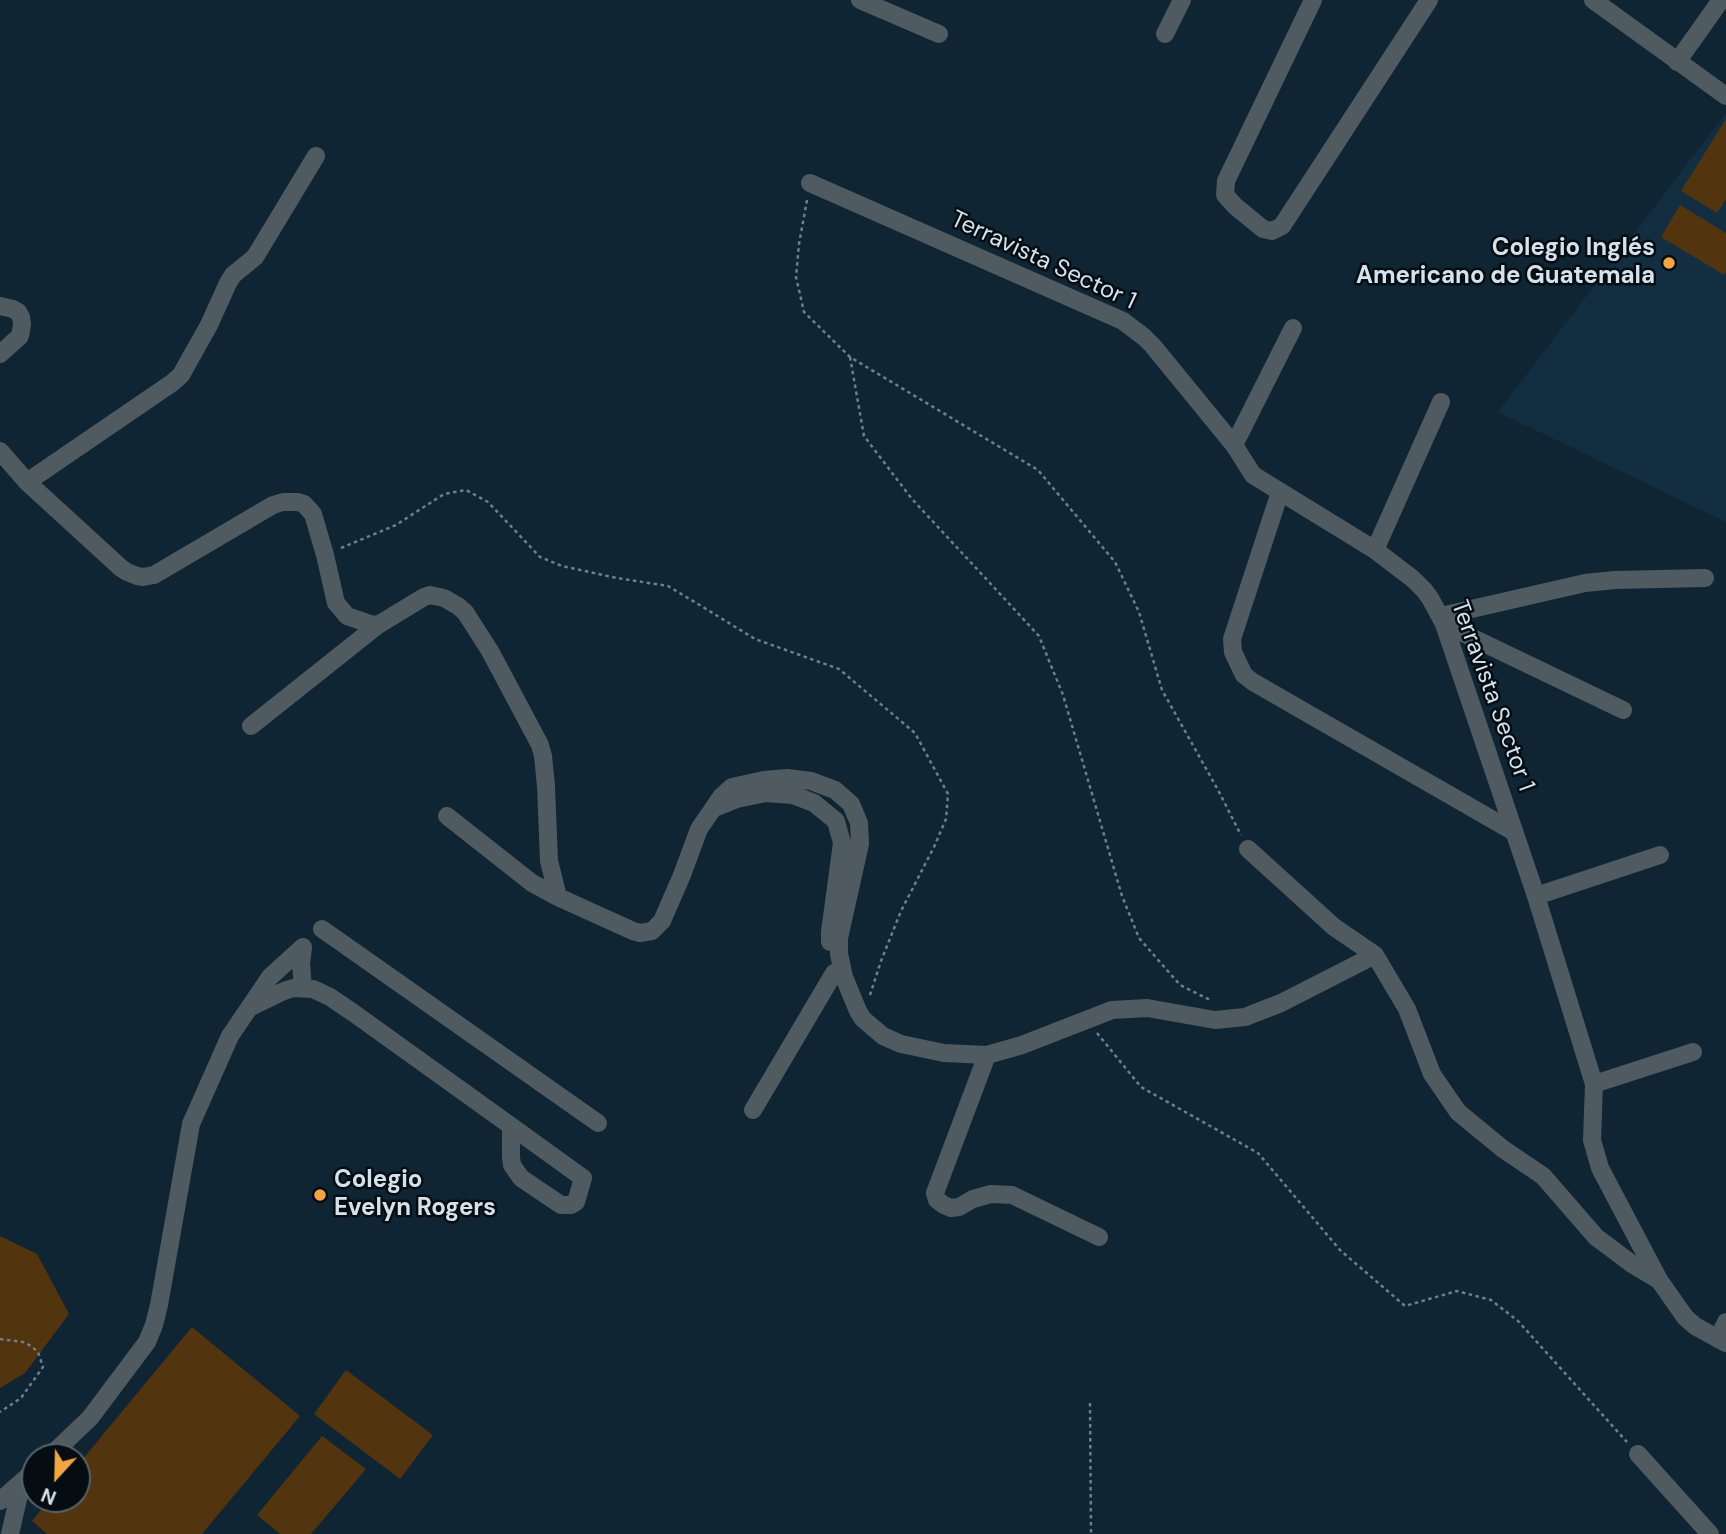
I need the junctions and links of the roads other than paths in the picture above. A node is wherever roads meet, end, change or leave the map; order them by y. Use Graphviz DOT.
graph roads {
  1 [pos="860,0"];
  2 [pos="1182,0"];
  3 [pos="1313,0"];
  4 [pos="1429,0"];
  5 [pos="1593,0"];
  6 [pos="1721,0"];
  7 [pos="939,34"];
  8 [pos="1165,34"];
  9 [pos="1677,62"];
  10 [pos="1726,96"];
  11 [pos="316,156"];
  12 [pos="810,183"];
  13 [pos="0,306"];
  14 [pos="1293,328"];
  15 [pos="0,354"];
  16 [pos="1441,402"];
  17 [pos="1234,445"];
  18 [pos="2,458"];
  19 [pos="27,482"];
  20 [pos="1280,492"];
  21 [pos="1375,550"];
  22 [pos="1704,578"];
  23 [pos="1442,620"];
  24 [pos="378,625"];
  25 [pos="1623,710"];
  26 [pos="251,726"];
  27 [pos="711,810"];
  28 [pos="447,816"];
  29 [pos="1514,832"];
  30 [pos="1248,849"];
  31 [pos="1660,855"];
  32 [pos="1536,896"];
  33 [pos="558,897"];
  34 [pos="322,929"];
  35 [pos="1375,955"];
  36 [pos="834,973"];
  37 [pos="303,988"];
  38 [pos="853,999"];
  39 [pos="248,1009"];
  40 [pos="1693,1052"];
  41 [pos="987,1055"];
  42 [pos="1594,1084"];
  43 [pos="753,1110"];
  44 [pos="598,1123"];
  45 [pos="512,1126"];
  46 [pos="1099,1237"];
  47 [pos="1659,1280"];
  48 [pos="1726,1322"];
  49 [pos="1722,1341"];
  50 [pos="64,1443"];
  51 [pos="1638,1454"];
  52 [pos="21,1483"];
  53 [pos="21,1493"];
  54 [pos="0,1501"];
  55 [pos="10,1534"];
  56 [pos="1710,1534"];
  1 -- 7 [label="street"];
  2 -- 8 [label="street"];
  3 -- 4 [label="street"];
  5 -- 9 [label="street"];
  6 -- 9 [label="street"];
  9 -- 10 [label="street"];
  11 -- 19 [label="street"];
  12 -- 17 [label="street, Terravista Sector 1"];
  13 -- 15 [label="street"];
  14 -- 17 [label="street"];
  16 -- 21 [label="street"];
  17 -- 20 [label="street, Terravista Sector 1"];
  18 -- 19 [label="street"];
  19 -- 24 [label="street"];
  20 -- 21 [label="street, Terravista Sector 1"];
  20 -- 29 [label="street"];
  21 -- 23 [label="street, Terravista Sector 1"];
  22 -- 23 [label="street"];
  23 -- 25 [label="street"];
  23 -- 29 [label="street, Terravista Sector 1"];
  24 -- 26 [label="street"];
  24 -- 33 [label="street"];
  27 -- 33 [label="street"];
  27 -- 36 [label="street"];
  27 -- 38 [label="street"];
  28 -- 33 [label="street"];
  29 -- 32 [label="street, Terravista Sector 1"];
  30 -- 35 [label="street"];
  31 -- 32 [label="street"];
  32 -- 42 [label="street, Terravista Sector 1"];
  34 -- 44 [label="street"];
  35 -- 41 [label="street"];
  35 -- 47 [label="street"];
  36 -- 38 [label="street"];
  36 -- 43 [label="street"];
  37 -- 39 [label="street"];
  37 -- 39 [label="street"];
  37 -- 45 [label="street"];
  38 -- 41 [label="street"];
  39 -- 50 [label="street"];
  40 -- 42 [label="street"];
  41 -- 46 [label="street"];
  42 -- 47 [label="street, Terravista Sector 1"];
  45 -- 45 [label="street"];
  47 -- 49 [label="street, Terravista Sector 1"];
  48 -- 49 [label="street"];
  51 -- 56 [label="street"];
  52 -- 54 [label="street"];
  53 -- 55 [label="street"];
}
